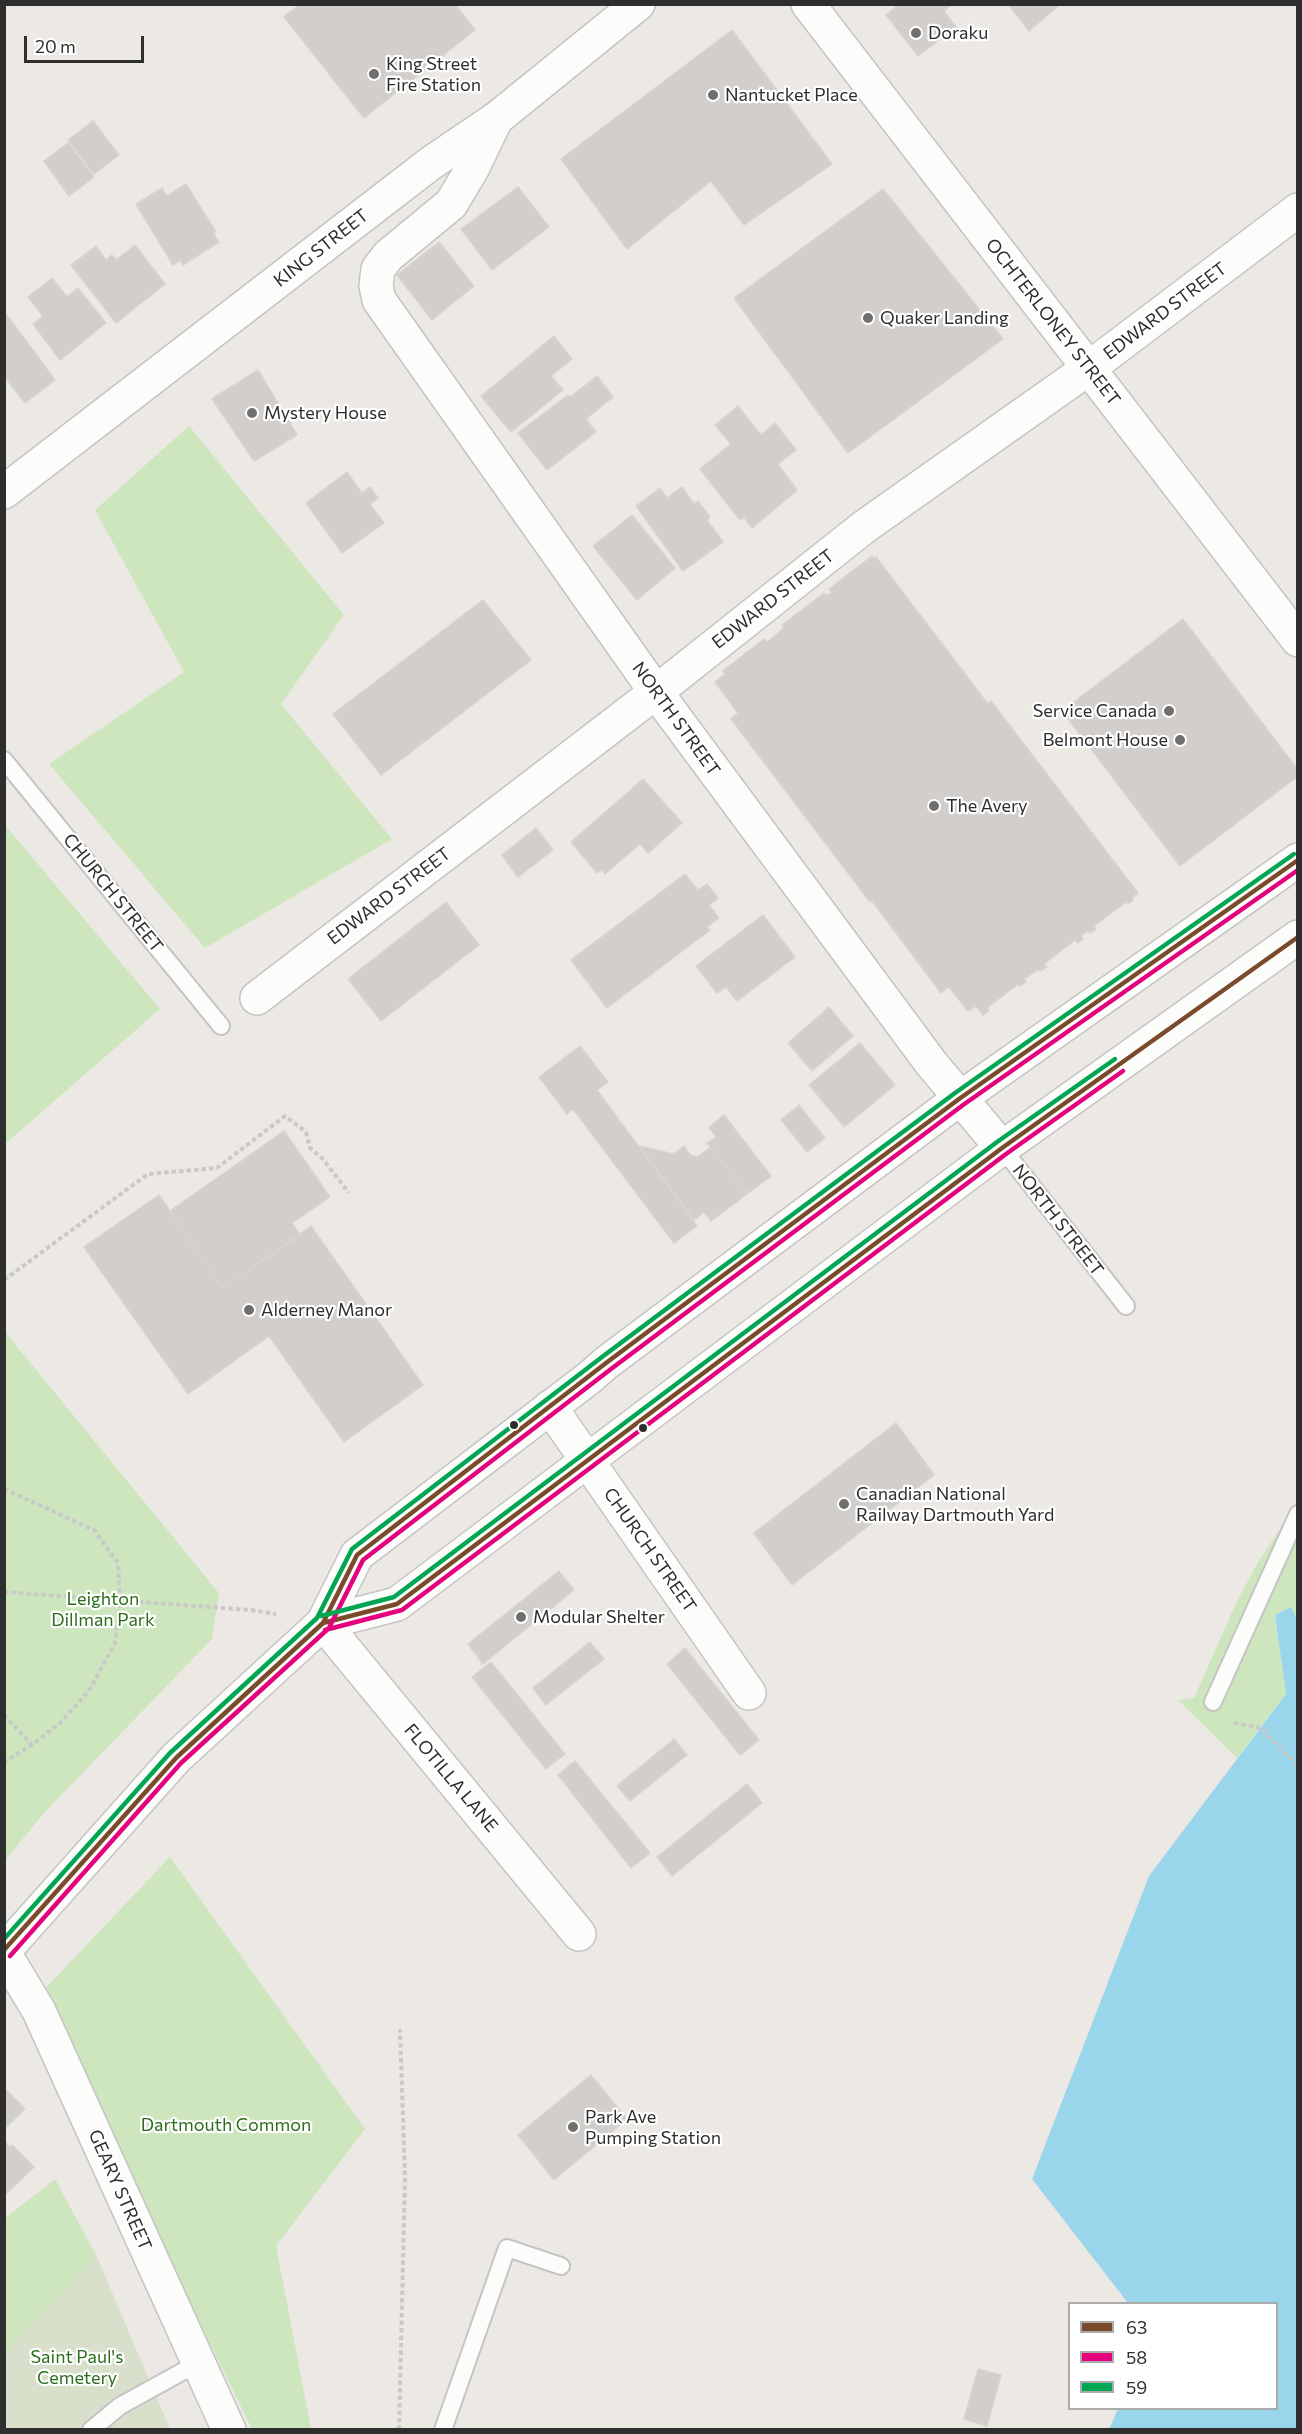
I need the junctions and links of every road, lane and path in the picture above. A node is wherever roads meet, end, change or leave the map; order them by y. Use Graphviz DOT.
graph roads {
  1 [pos="638,4"];
  2 [pos="808,4"];
  3 [pos="496,119"];
  4 [pos="1298,210"];
  5 [pos="1089,368"];
  6 [pos="4,492"];
  7 [pos="1298,640"];
  8 [pos="656,692"];
  9 [pos="4,760"];
  10 [pos="1298,860"];
  11 [pos="1298,937"];
  12 [pos="257,998"];
  13 [pos="220,1026"];
  14 [pos="959,1099"];
  15 [pos="1002,1149"];
  16 [pos="349,1193"];
  17 [pos="4,1281"];
  18 [pos="1126,1306"];
  19 [pos="550,1407"];
  20 [pos="588,1461"];
  21 [pos="4,1489"];
  22 [pos="1298,1514"];
  23 [pos="4,1592"];
  24 [pos="120,1601"];
  25 [pos="251,1610"];
  26 [pos="323,1623"];
  27 [pos="749,1693"];
  28 [pos="1212,1702"];
  29 [pos="4,1715"];
  30 [pos="1260,1728"];
  31 [pos="32,1745"];
  32 [pos="4,1762"];
  33 [pos="1298,1766"];
  34 [pos="579,1934"];
  35 [pos="4,1952"];
  36 [pos="400,2029"];
  37 [pos="561,2266"];
  38 [pos="198,2363"];
  39 [pos="91,2430"];
  40 [pos="229,2430"];
  41 [pos="399,2430"];
  42 [pos="443,2430"];
  1 -- 3 [label="street, KING STREET"];
  2 -- 5 [label="street, OCHTERLONEY STREET"];
  3 -- 6 [label="street, KING STREET"];
  3 -- 8 [label="street, NORTH STREET"];
  4 -- 5 [label="street, EDWARD STREET"];
  5 -- 7 [label="street, OCHTERLONEY STREET"];
  5 -- 8 [label="street, EDWARD STREET"];
  8 -- 12 [label="street, EDWARD STREET"];
  8 -- 14 [label="street, NORTH STREET"];
  9 -- 13 [label="lane, CHURCH STREET"];
  10 -- 14 [label="street"];
  11 -- 15 [label="street"];
  14 -- 15 [label="street, NORTH STREET"];
  14 -- 19 [label="street"];
  15 -- 18 [label="lane, NORTH STREET"];
  15 -- 20 [label="street"];
  16 -- 17 [label="path"];
  19 -- 20 [label="street, CHURCH STREET"];
  19 -- 26 [label="street"];
  20 -- 26 [label="street"];
  20 -- 27 [label="street, CHURCH STREET"];
  21 -- 24 [label="path"];
  22 -- 28 [label="lane"];
  23 -- 24 [label="path"];
  24 -- 25 [label="path"];
  24 -- 31 [label="path"];
  26 -- 34 [label="street, FLOTILLA LANE"];
  26 -- 35 [label="street"];
  29 -- 31 [label="path"];
  30 -- 33 [label="path"];
  31 -- 32 [label="path"];
  35 -- 38 [label="street, GEARY STREET"];
  36 -- 41 [label="path"];
  37 -- 42 [label="lane"];
  38 -- 39 [label="lane"];
  38 -- 40 [label="street, GEARY STREET"];
}
